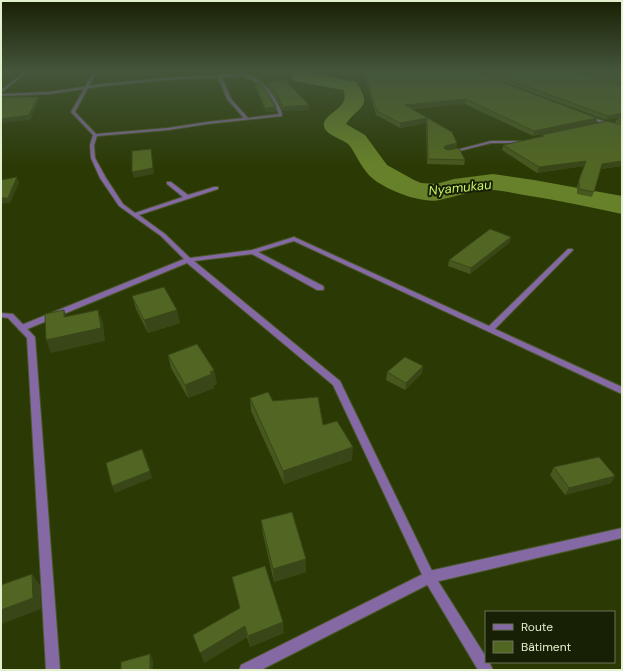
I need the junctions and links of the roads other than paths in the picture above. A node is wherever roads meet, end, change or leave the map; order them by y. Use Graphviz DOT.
graph roads {
  1 [pos="80,102"];
  2 [pos="232,102"];
  3 [pos="275,102"];
  4 [pos="583,115"];
  5 [pos="247,119"];
  6 [pos="616,120"];
  7 [pos="605,123"];
  8 [pos="597,124"];
  9 [pos="622,129"];
  10 [pos="96,135"];
  11 [pos="528,140"];
  12 [pos="447,153"];
  13 [pos="169,183"];
  14 [pos="216,188"];
  15 [pos="187,197"];
  16 [pos="134,215"];
  17 [pos="570,250"];
  18 [pos="253,252"];
  19 [pos="188,260"];
  20 [pos="320,288"];
  21 [pos="1,316"];
  22 [pos="22,328"];
  23 [pos="490,330"];
  24 [pos="622,391"];
  25 [pos="622,533"];
  26 [pos="429,577"];
  27 [pos="53,670"];
  28 [pos="246,670"];
  29 [pos="486,670"];
  1 -- 10 [label="street"];
  2 -- 5 [label="street"];
  3 -- 5 [label="street"];
  4 -- 7 [label="street"];
  5 -- 10 [label="street"];
  6 -- 7 [label="street"];
  7 -- 8 [label="street"];
  7 -- 9 [label="street"];
  10 -- 16 [label="street"];
  11 -- 12 [label="street"];
  13 -- 15 [label="street"];
  14 -- 15 [label="street"];
  15 -- 16 [label="street"];
  16 -- 19 [label="street"];
  17 -- 23 [label="street"];
  18 -- 19 [label="street"];
  18 -- 20 [label="street"];
  18 -- 23 [label="street"];
  19 -- 22 [label="street"];
  19 -- 26 [label="street"];
  21 -- 22 [label="street"];
  22 -- 27 [label="street"];
  23 -- 24 [label="street"];
  25 -- 26 [label="street"];
  26 -- 28 [label="street"];
  26 -- 29 [label="street"];
}
